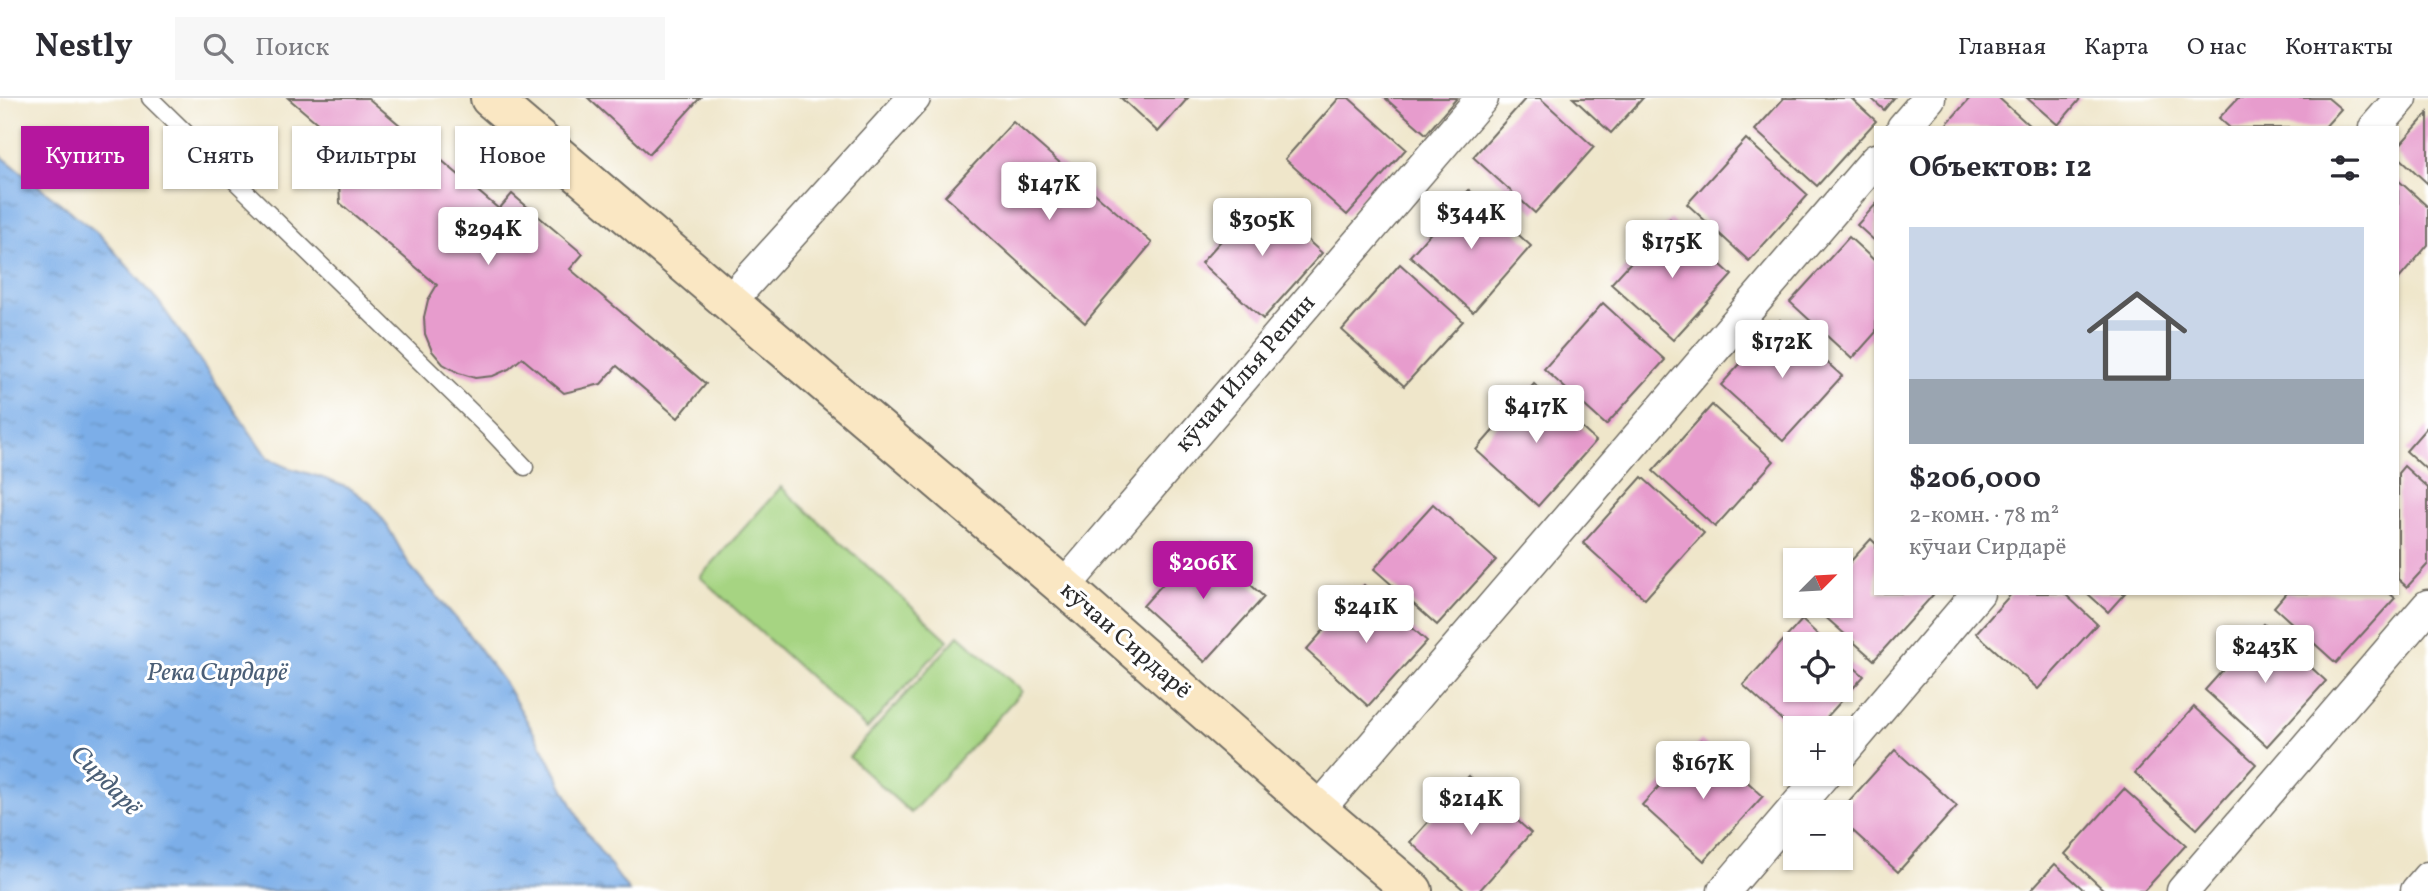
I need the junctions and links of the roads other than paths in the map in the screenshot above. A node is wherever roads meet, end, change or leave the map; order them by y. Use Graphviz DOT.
graph roads {
  1 [pos="150,98"];
  2 [pos="914,98"];
  3 [pos="1482,98"];
  4 [pos="1929,98"];
  5 [pos="2401,98"];
  6 [pos="492,100"];
  7 [pos="1905,126"];
  8 [pos="2377,126"];
  9 [pos="1874,161"];
  10 [pos="730,301"];
  11 [pos="525,467"];
  12 [pos="1064,587"];
  13 [pos="1976,595"];
  14 [pos="2428,606"];
  15 [pos="1853,740"];
  16 [pos="1814,786"];
  17 [pos="1318,810"];
  18 [pos="2428,878"];
  19 [pos="1413,891"];
  20 [pos="1724,891"];
  21 [pos="2183,891"];
  22 [pos="2417,891"];
  1 -- 11 [label="lane"];
  2 -- 10 [label="street"];
  3 -- 12 [label="street, кӯчаи Илья Репин"];
  4 -- 7 [label="street"];
  5 -- 8 [label="street"];
  6 -- 10 [label="main road, кӯчаи Сирдарё"];
  9 -- 17 [label="street"];
  10 -- 12 [label="main road, кӯчаи Сирдарё"];
  12 -- 17 [label="main road, кӯчаи Сирдарё"];
  13 -- 15 [label="street"];
  14 -- 21 [label="street"];
  16 -- 20 [label="street"];
  17 -- 19 [label="main road, кӯчаи Сирдарё"];
  18 -- 22 [label="street"];
}
